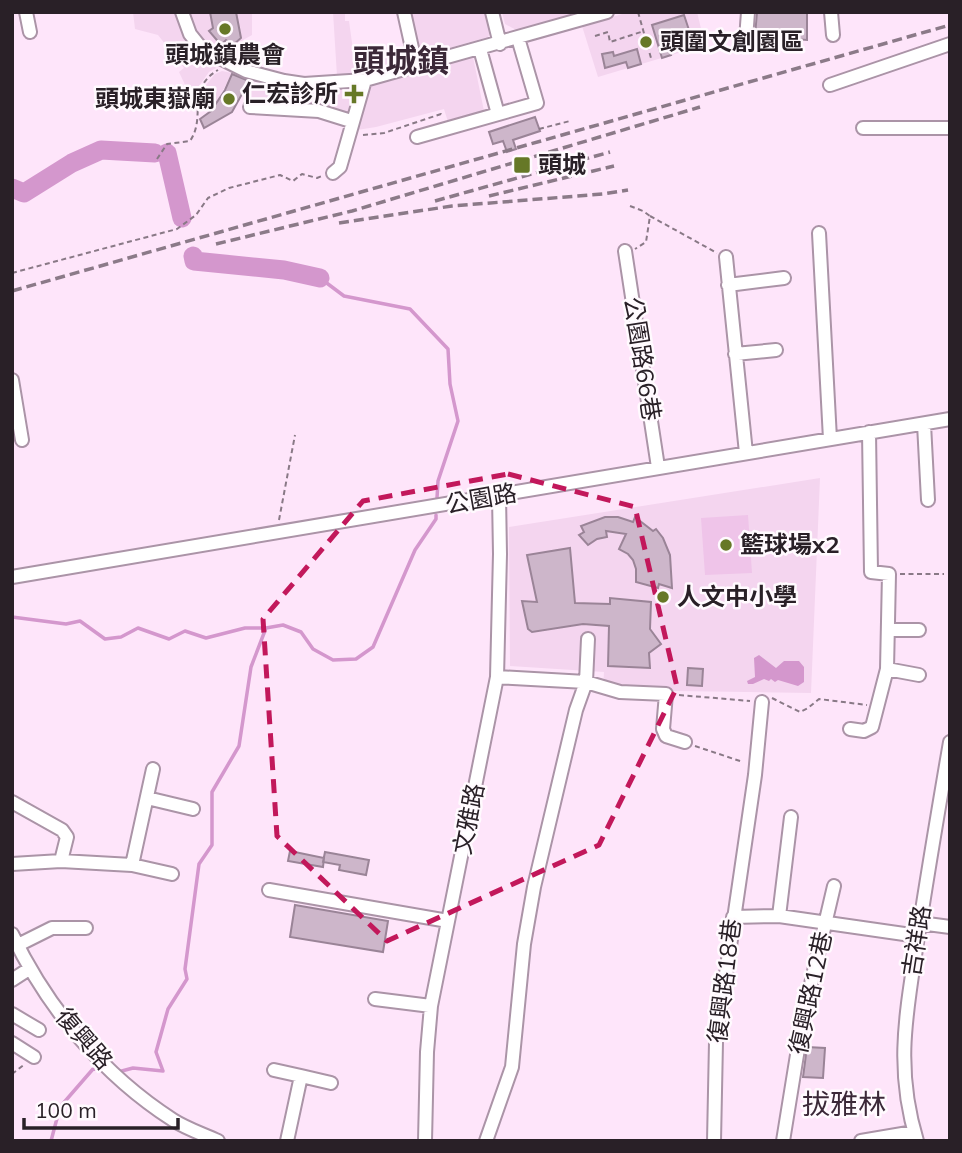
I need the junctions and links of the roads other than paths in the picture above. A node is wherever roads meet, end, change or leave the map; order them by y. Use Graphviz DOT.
graph roads {
  1 [pos="26,12"];
  2 [pos="182,12"];
  3 [pos="404,12"];
  4 [pos="492,12"];
  5 [pos="607,12"];
  6 [pos="748,12"];
  7 [pos="831,12"];
  8 [pos="30,32"];
  9 [pos="833,35"];
  10 [pos="518,38"];
  11 [pos="746,39"];
  12 [pos="500,44"];
  13 [pos="950,44"];
  14 [pos="480,49"];
  15 [pos="416,66"];
  16 [pos="365,80"];
  17 [pos="830,85"];
  18 [pos="250,107"];
  19 [pos="498,114"];
  20 [pos="351,121"];
  21 [pos="863,128"];
  22 [pos="950,128"];
  23 [pos="417,137"];
  24 [pos="333,173"];
  25 [pos="819,233"];
  26 [pos="625,251"];
  27 [pos="726,257"];
  28 [pos="785,278"];
  29 [pos="728,285"];
  30 [pos="776,350"];
  31 [pos="736,354"];
  32 [pos="12,380"];
  33 [pos="950,419"];
  34 [pos="924,424"];
  35 [pos="869,432"];
  36 [pos="830,439"];
  37 [pos="22,440"];
  38 [pos="746,453"];
  39 [pos="659,467"];
  40 [pos="499,496"];
  41 [pos="928,500"];
  42 [pos="12,577"];
  43 [pos="919,630"];
  44 [pos="888,631"];
  45 [pos="588,639"];
  46 [pos="887,669"];
  47 [pos="919,675"];
  48 [pos="497,677"];
  49 [pos="586,682"];
  50 [pos="762,702"];
  51 [pos="850,729"];
  52 [pos="950,741"];
  53 [pos="685,742"];
  54 [pos="153,769"];
  55 [pos="147,797"];
  56 [pos="12,802"];
  57 [pos="193,809"];
  58 [pos="790,817"];
  59 [pos="61,860"];
  60 [pos="12,864"];
  61 [pos="132,865"];
  62 [pos="172,874"];
  63 [pos="835,886"];
  64 [pos="269,890"];
  65 [pos="733,916"];
  66 [pos="779,916"];
  67 [pos="448,921"];
  68 [pos="825,922"];
  69 [pos="950,927"];
  70 [pos="86,929"];
  71 [pos="919,930"];
  72 [pos="15,940"];
  73 [pos="29,970"];
  74 [pos="12,980"];
  75 [pos="375,999"];
  76 [pos="431,1006"];
  77 [pos="12,1014"];
  78 [pos="39,1030"];
  79 [pos="12,1043"];
  80 [pos="34,1057"];
  81 [pos="274,1070"];
  82 [pos="301,1076"];
  83 [pos="331,1083"];
  84 [pos="916,1136"];
  85 [pos="218,1141"];
  86 [pos="287,1141"];
  87 [pos="425,1141"];
  88 [pos="486,1141"];
  89 [pos="714,1141"];
  90 [pos="783,1141"];
  91 [pos="861,1141"];
  1 -- 8 [label="street"];
  2 -- 16 [label="street"];
  3 -- 15 [label="street"];
  4 -- 12 [label="street"];
  5 -- 10 [label="street"];
  6 -- 11 [label="street"];
  7 -- 9 [label="street"];
  10 -- 12 [label="street"];
  10 -- 19 [label="street"];
  12 -- 14 [label="street"];
  13 -- 17 [label="street"];
  14 -- 15 [label="street"];
  14 -- 19 [label="street"];
  15 -- 16 [label="street"];
  16 -- 20 [label="street"];
  18 -- 20 [label="street"];
  19 -- 23 [label="street"];
  20 -- 24 [label="street"];
  21 -- 22 [label="street"];
  25 -- 36 [label="street"];
  26 -- 39 [label="street, 公園路66巷"];
  27 -- 29 [label="street"];
  28 -- 29 [label="street"];
  29 -- 31 [label="street"];
  30 -- 31 [label="street"];
  31 -- 38 [label="street"];
  32 -- 37 [label="street"];
  33 -- 34 [label="street, 公園路"];
  34 -- 35 [label="street, 公園路"];
  34 -- 41 [label="street"];
  35 -- 36 [label="street, 公園路"];
  35 -- 44 [label="street"];
  36 -- 38 [label="street, 公園路"];
  38 -- 39 [label="street, 公園路"];
  39 -- 40 [label="street, 公園路"];
  40 -- 42 [label="street, 公園路"];
  40 -- 48 [label="street, 文雅路"];
  43 -- 44 [label="street"];
  44 -- 46 [label="street"];
  45 -- 49 [label="street"];
  46 -- 47 [label="street"];
  46 -- 51 [label="street"];
  48 -- 49 [label="street"];
  48 -- 67 [label="street, 文雅路"];
  49 -- 53 [label="street"];
  49 -- 88 [label="street"];
  50 -- 65 [label="street, 復興路18巷"];
  52 -- 71 [label="street, 吉祥路"];
  54 -- 55 [label="street"];
  55 -- 57 [label="street"];
  55 -- 61 [label="street"];
  56 -- 59 [label="street"];
  58 -- 66 [label="street"];
  59 -- 60 [label="street"];
  59 -- 61 [label="street"];
  61 -- 62 [label="street"];
  63 -- 68 [label="street, 復興路12巷"];
  64 -- 67 [label="street"];
  65 -- 66 [label="street"];
  65 -- 89 [label="street, 復興路18巷"];
  66 -- 68 [label="street"];
  67 -- 76 [label="street, 文雅路"];
  68 -- 71 [label="street"];
  68 -- 90 [label="street, 復興路12巷"];
  69 -- 71 [label="street"];
  70 -- 72 [label="street"];
  71 -- 84 [label="street, 吉祥路"];
  72 -- 73 [label="street, 復興路"];
  73 -- 74 [label="street"];
  73 -- 85 [label="street, 復興路"];
  75 -- 76 [label="street"];
  76 -- 87 [label="street, 文雅路"];
  77 -- 78 [label="street"];
  79 -- 80 [label="street"];
  81 -- 82 [label="street"];
  82 -- 83 [label="street"];
  82 -- 86 [label="street"];
  84 -- 91 [label="street"];
}
